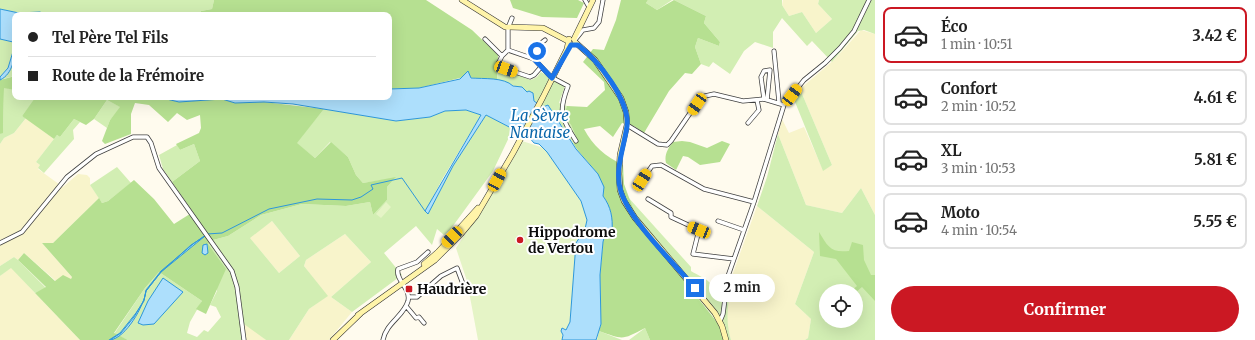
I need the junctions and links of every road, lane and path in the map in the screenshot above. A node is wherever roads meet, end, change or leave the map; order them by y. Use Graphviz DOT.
graph roads {
  1 [pos="462,0"];
  2 [pos="585,0"];
  3 [pos="593,0"];
  4 [pos="603,0"];
  5 [pos="869,0"];
  6 [pos="589,7"];
  7 [pos="512,18"];
  8 [pos="508,28"];
  9 [pos="485,39"];
  10 [pos="545,40"];
  11 [pos="572,42"];
  12 [pos="508,50"];
  13 [pos="774,51"];
  14 [pos="502,56"];
  15 [pos="534,59"];
  16 [pos="541,67"];
  17 [pos="552,78"];
  18 [pos="765,99"];
  19 [pos="757,100"];
  20 [pos="779,102"];
  21 [pos="784,105"];
  22 [pos="748,123"];
  23 [pos="627,125"];
  24 [pos="576,141"];
  25 [pos="642,180"];
  26 [pos="488,195"];
  27 [pos="648,199"];
  28 [pos="754,202"];
  29 [pos="718,221"];
  30 [pos="744,230"];
  31 [pos="0,243"];
  32 [pos="428,252"];
  33 [pos="734,259"];
  34 [pos="402,282"];
  35 [pos="463,284"];
  36 [pos="409,297"];
  37 [pos="406,306"];
  38 [pos="720,321"];
  39 [pos="424,323"];
  40 [pos="244,340"];
  41 [pos="333,340"];
  42 [pos="383,340"];
  43 [pos="726,340"];
  1 -- 8 [label="street"];
  2 -- 6 [label="street"];
  3 -- 6 [label="street"];
  4 -- 11 [label="street"];
  5 -- 21 [label="street"];
  6 -- 11 [label="street"];
  7 -- 8 [label="street"];
  8 -- 11 [label="street"];
  8 -- 12 [label="street"];
  9 -- 14 [label="street"];
  10 -- 15 [label="street"];
  11 -- 17 [label="street"];
  11 -- 23 [label="street"];
  12 -- 14 [label="street"];
  12 -- 15 [label="street"];
  13 -- 20 [label="street"];
  14 -- 16 [label="street"];
  15 -- 16 [label="street"];
  16 -- 17 [label="street"];
  17 -- 24 [label="street"];
  17 -- 26 [label="street"];
  18 -- 18 [label="street"];
  18 -- 19 [label="street"];
  18 -- 20 [label="street"];
  19 -- 22 [label="street"];
  19 -- 23 [label="street"];
  20 -- 21 [label="street"];
  21 -- 28 [label="street"];
  23 -- 38 [label="street"];
  25 -- 28 [label="street"];
  26 -- 34 [label="street"];
  26 -- 34 [label="street"];
  27 -- 33 [label="street"];
  28 -- 30 [label="street"];
  29 -- 30 [label="street"];
  30 -- 33 [label="street"];
  31 -- 40 [label="street"];
  32 -- 34 [label="street"];
  33 -- 38 [label="street"];
  34 -- 36 [label="street"];
  34 -- 41 [label="street"];
  35 -- 36 [label="street"];
  36 -- 37 [label="street"];
  37 -- 39 [label="street"];
  37 -- 42 [label="street"];
  38 -- 43 [label="street"];
}
